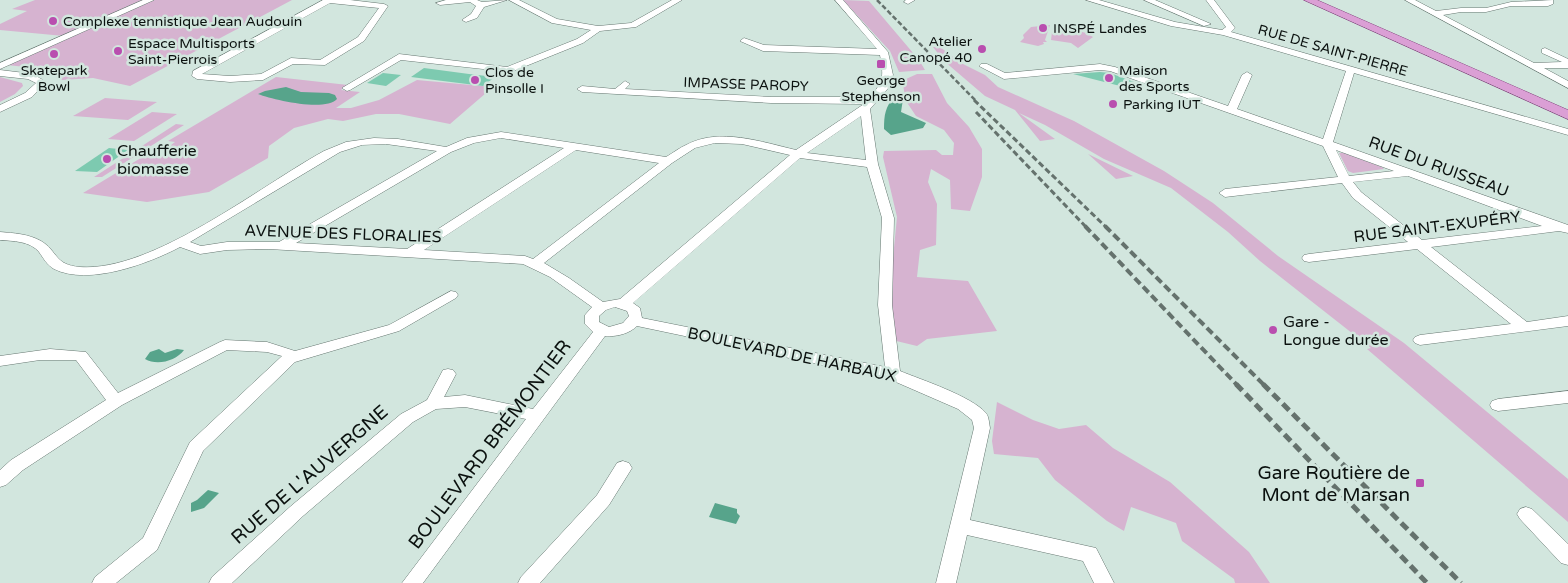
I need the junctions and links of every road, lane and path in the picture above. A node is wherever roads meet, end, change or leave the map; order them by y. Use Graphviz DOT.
graph roads {
  1 [pos="150,0"];
  2 [pos="503,0"];
  3 [pos="513,0"];
  4 [pos="678,0"];
  5 [pos="838,0"];
  6 [pos="1090,0"];
  7 [pos="1148,0"];
  8 [pos="1210,0"];
  9 [pos="1309,0"];
  10 [pos="1409,0"];
  11 [pos="1546,0"];
  12 [pos="327,1"];
  13 [pos="440,3"];
  14 [pos="481,6"];
  15 [pos="1434,14"];
  16 [pos="466,20"];
  17 [pos="598,29"];
  18 [pos="1212,30"];
  19 [pos="1224,33"];
  20 [pos="744,41"];
  21 [pos="1545,51"];
  22 [pos="884,52"];
  23 [pos="1568,63"];
  24 [pos="0,66"];
  25 [pos="984,66"];
  26 [pos="1533,66"];
  27 [pos="1351,69"];
  28 [pos="0,73"];
  29 [pos="1246,75"];
  30 [pos="1568,86"];
  31 [pos="347,88"];
  32 [pos="582,89"];
  33 [pos="869,106"];
  34 [pos="0,109"];
  35 [pos="1231,110"];
  36 [pos="1568,115"];
  37 [pos="1568,132"];
  38 [pos="1328,144"];
  39 [pos="575,146"];
  40 [pos="447,150"];
  41 [pos="798,154"];
  42 [pos="668,161"];
  43 [pos="872,164"];
  44 [pos="1408,172"];
  45 [pos="1345,179"];
  46 [pos="1225,192"];
  47 [pos="1568,229"];
  48 [pos="0,236"];
  49 [pos="178,244"];
  50 [pos="1419,245"];
  51 [pos="281,246"];
  52 [pos="412,252"];
  53 [pos="1309,258"];
  54 [pos="536,263"];
  55 [pos="451,295"];
  56 [pos="623,304"];
  57 [pos="600,307"];
  58 [pos="634,321"];
  59 [pos="1568,321"];
  60 [pos="1524,327"];
  61 [pos="601,331"];
  62 [pos="1420,340"];
  63 [pos="290,358"];
  64 [pos="0,361"];
  65 [pos="448,374"];
  66 [pos="893,374"];
  67 [pos="1568,397"];
  68 [pos="116,401"];
  69 [pos="433,404"];
  70 [pos="1498,405"];
  71 [pos="537,416"];
  72 [pos="623,468"];
  73 [pos="0,480"];
  74 [pos="1526,514"];
  75 [pos="958,525"];
  76 [pos="1568,557"];
  77 [pos="102,583"];
  78 [pos="219,583"];
  79 [pos="412,583"];
  80 [pos="528,583"];
  81 [pos="946,583"];
  82 [pos="1104,583"];
  1 -- 24 [label="street"];
  2 -- 14 [label="street"];
  3 -- 17 [label="street"];
  4 -- 17 [label="street"];
  5 -- 22 [label="street"];
  6 -- 18 [label="street, RUE DE SAINT-PIERRE"];
  7 -- 18 [label="street"];
  8 -- 19 [label="street"];
  9 -- 36 [label="main road"];
  10 -- 15 [label="street"];
  11 -- 15 [label="street"];
  12 -- 12 [label="street"];
  13 -- 14 [label="street"];
  14 -- 16 [label="street"];
  15 -- 26 [label="street"];
  17 -- 31 [label="street"];
  18 -- 19 [label="street, RUE DE SAINT-PIERRE"];
  19 -- 27 [label="street, RUE DE SAINT-PIERRE"];
  20 -- 22 [label="street"];
  21 -- 23 [label="street"];
  22 -- 33 [label="street"];
  23 -- 26 [label="street"];
  25 -- 35 [label="street, RUE DU RUISSEAU"];
  26 -- 30 [label="street"];
  27 -- 37 [label="street, RUE DE SAINT-PIERRE"];
  27 -- 38 [label="street"];
  28 -- 34 [label="street"];
  29 -- 35 [label="street"];
  32 -- 33 [label="street, IMPASSE PAROPY"];
  33 -- 41 [label="street"];
  33 -- 43 [label="street"];
  35 -- 38 [label="street, RUE DU RUISSEAU"];
  38 -- 44 [label="street, RUE DU RUISSEAU"];
  38 -- 45 [label="street"];
  39 -- 40 [label="street"];
  39 -- 42 [label="street"];
  39 -- 52 [label="street"];
  40 -- 49 [label="street"];
  40 -- 51 [label="street"];
  41 -- 42 [label="street"];
  41 -- 43 [label="street"];
  41 -- 56 [label="street"];
  42 -- 54 [label="street"];
  43 -- 66 [label="street"];
  44 -- 45 [label="street"];
  44 -- 47 [label="street, RUE DU RUISSEAU"];
  45 -- 46 [label="street"];
  45 -- 50 [label="street"];
  47 -- 50 [label="street, RUE SAINT-EXUPÉRY"];
  48 -- 49 [label="street"];
  49 -- 51 [label="street, AVENUE DES FLORALIES"];
  50 -- 53 [label="street, RUE SAINT-EXUPÉRY"];
  50 -- 60 [label="street"];
  51 -- 52 [label="street, AVENUE DES FLORALIES"];
  52 -- 54 [label="street, AVENUE DES FLORALIES"];
  54 -- 57 [label="street, AVENUE DES FLORALIES"];
  55 -- 63 [label="street"];
  56 -- 57 [label="street"];
  56 -- 58 [label="street"];
  57 -- 61 [label="street"];
  58 -- 61 [label="street"];
  58 -- 66 [label="street, BOULEVARD DE HARBAUX"];
  59 -- 60 [label="street"];
  60 -- 62 [label="street"];
  61 -- 71 [label="street, BOULEVARD BRÉMONTIER"];
  63 -- 68 [label="street"];
  63 -- 77 [label="street"];
  64 -- 68 [label="street"];
  65 -- 69 [label="street"];
  66 -- 75 [label="street, BOULEVARD DE HARBAUX"];
  67 -- 70 [label="street"];
  68 -- 73 [label="street"];
  69 -- 71 [label="street, RUE DE L'AUVERGNE"];
  69 -- 78 [label="street, RUE DE L'AUVERGNE"];
  71 -- 79 [label="street, BOULEVARD BRÉMONTIER"];
  72 -- 80 [label="street"];
  74 -- 76 [label="street"];
  75 -- 81 [label="street, BOULEVARD DE HARBAUX"];
  75 -- 82 [label="street"];
}
